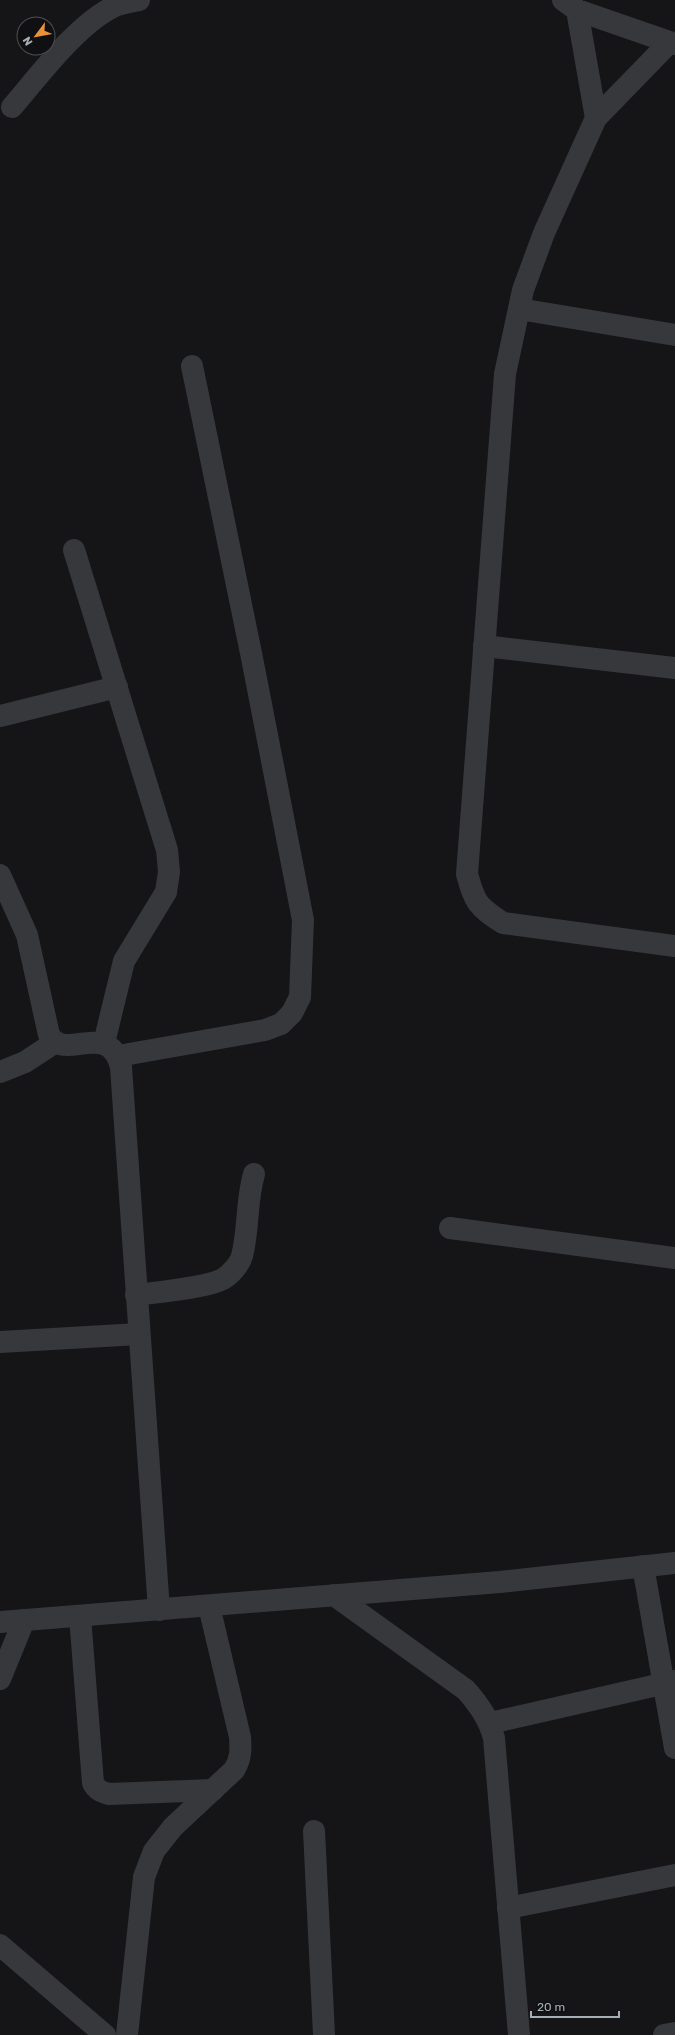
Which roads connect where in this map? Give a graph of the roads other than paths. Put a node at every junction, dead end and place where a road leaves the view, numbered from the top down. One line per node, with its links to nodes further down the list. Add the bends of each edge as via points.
1 (139, 0): 4 (street, via 115,6 87,25 62,49)
2 (570, 5): 3 (street); 5 (street)
3 (672, 43): 5 (street)
4 (12, 107)
5 (596, 118): 6 (street, via 544,232 523,290)
6 (519, 309): 7 (street); 10 (street, via 505,374)
7 (675, 335)
8 (192, 366): 17 (street, via 303,920 300,997 292,1013 281,1024 265,1030)
9 (74, 550): 12 (street)
10 (484, 646): 11 (street); 15 (street, via 467,874 473,898 485,912 503,923)
11 (675, 668)
12 (117, 687): 13 (street); 17 (street, via 167,850 169,872 166,892 124,961 119,977)
13 (0, 716)
14 (0, 875): 16 (street, via 28,936 49,1035)
15 (675, 946)
16 (54, 1043): 17 (street); 18 (street, via 25,1062)
17 (111, 1050): 22 (street, via 120,1067)
18 (0, 1072)
19 (254, 1174): 22 (street, via 249,1189 242,1257 224,1279 208,1284)
20 (450, 1228): 21 (street)
21 (675, 1258)
22 (136, 1295): 23 (street)
23 (139, 1334): 24 (street); 29 (street)
24 (0, 1342)
25 (675, 1563): 26 (street)
26 (643, 1566): 27 (street, via 500,1582); 34 (street)
27 (334, 1595): 28 (street); 35 (street, via 466,1690)
28 (209, 1606): 29 (street); 37 (street, via 240,1737 241,1752 234,1770)
29 (159, 1610): 30 (street)
30 (80, 1616): 31 (street); 37 (street, via 93,1783 101,1792 109,1794)
31 (24, 1620): 32 (street); 33 (street)
32 (0, 1622)
33 (0, 1679)
34 (669, 1682): 35 (street); 36 (street)
35 (490, 1723): 40 (street, via 494,1738)
36 (675, 1748)
37 (213, 1790): 44 (street, via 173,1827 154,1851 144,1877)
38 (314, 1831): 45 (street)
39 (675, 1875): 40 (street)
40 (508, 1908): 46 (street)
41 (0, 1945): 43 (street)
42 (675, 2033): 47 (street)
43 (105, 2035)
44 (127, 2035)
45 (324, 2035)
46 (519, 2035)
47 (664, 2035)

